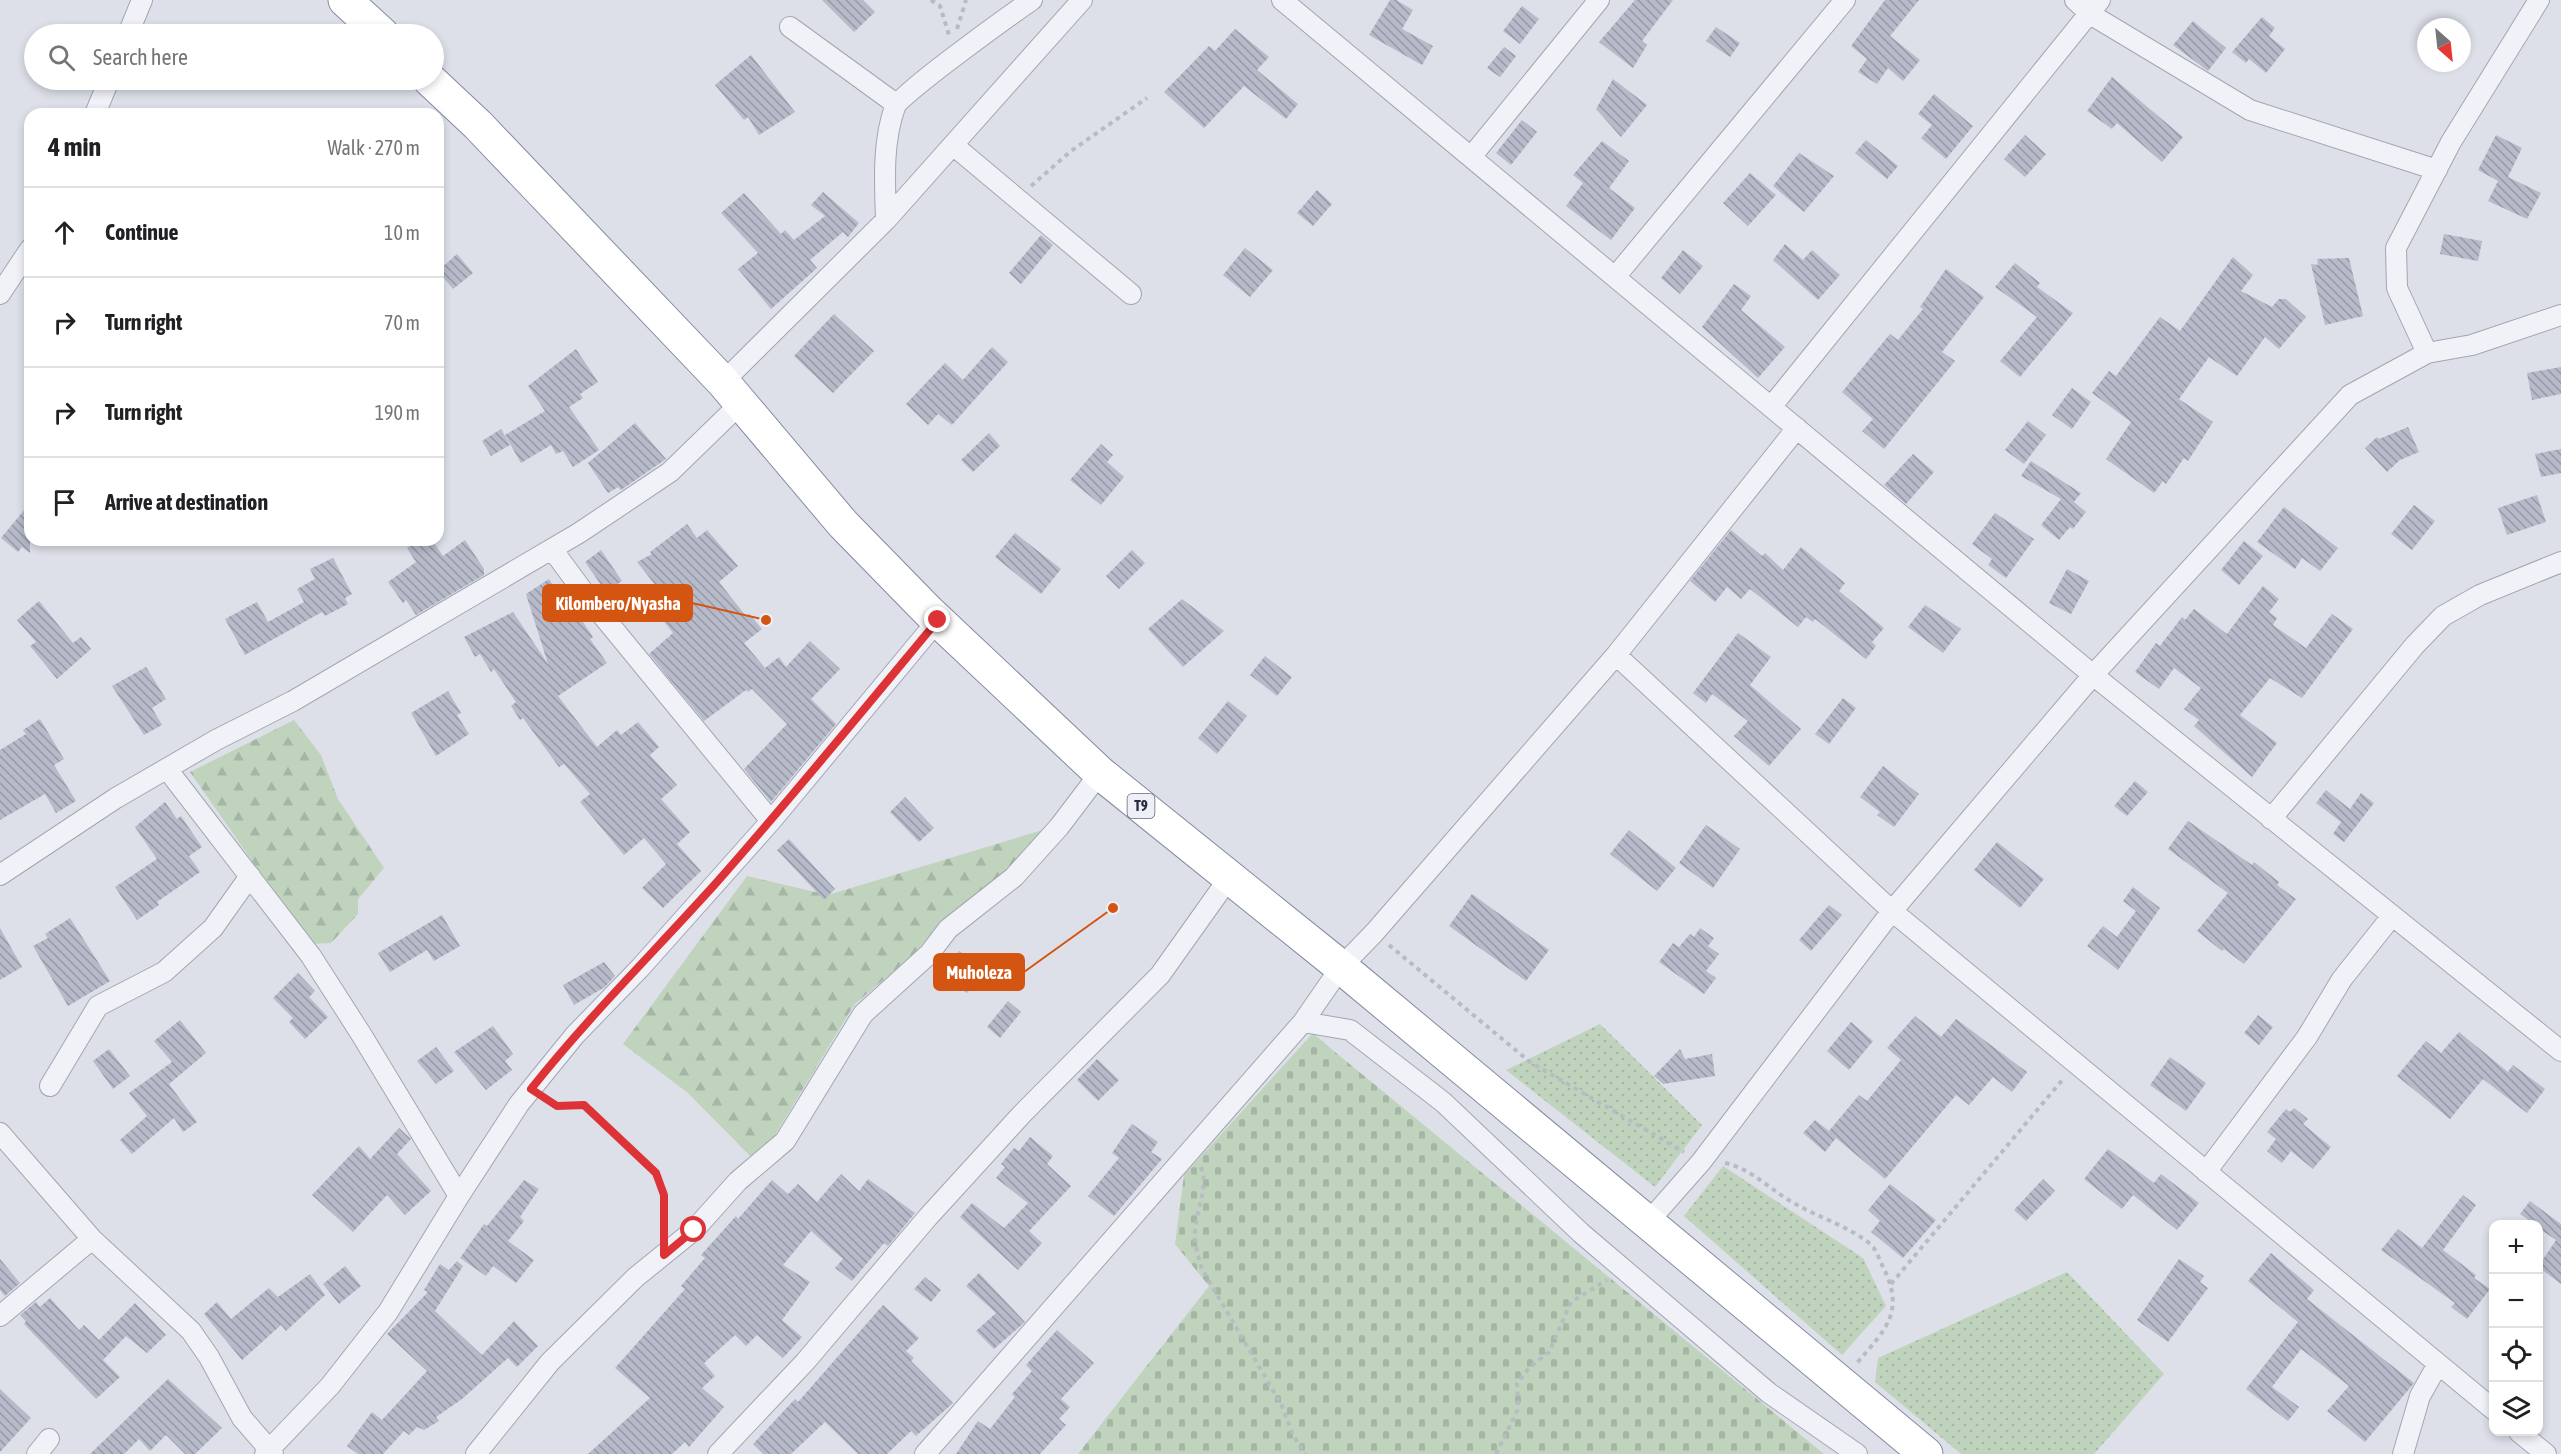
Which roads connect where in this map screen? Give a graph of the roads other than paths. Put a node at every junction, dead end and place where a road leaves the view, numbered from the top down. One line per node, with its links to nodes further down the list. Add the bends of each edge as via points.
1 (142, 0): 11 (street)
2 (345, 0): 12 (highway)
3 (1032, 0): 16 (street)
4 (1082, 0): 18 (street)
5 (1282, 0): 19 (street)
6 (1599, 0): 19 (street)
7 (1845, 0): 23 (street)
8 (2075, 0): 10 (street)
9 (2539, 0): 20 (street)
10 (2095, 7): 20 (street, via 2250,110); 29 (street)
11 (132, 24)
12 (371, 24)
13 (790, 27): 16 (street)
14 (105, 90): 17 (street)
15 (441, 90): 28 (highway, T9)
16 (896, 104): 21 (street, via 885,158)
17 (97, 108)
18 (953, 145): 21 (street); 25 (street)
19 (1471, 157): 23 (street)
20 (2437, 170): 27 (street, via 2396,248 2397,288)
21 (886, 220): 28 (street)
22 (24, 258): 24 (street)
23 (1615, 276): 29 (street)
24 (0, 294)
25 (1131, 294)
26 (2561, 315): 27 (street, via 2472,345)
27 (2427, 353): 35 (street, via 2350,395)
28 (732, 392): 31 (street, via 670,472); 33 (highway, T9, via 843,524)
29 (1771, 407): 30 (street)
30 (1797, 429): 34 (street); 35 (street)
31 (552, 549): 36 (street, via 293,701); 39 (street)
32 (2561, 562): 38 (street, via 2480,595 2443,616)
33 (938, 620): 37 (highway, T9); 39 (street)
34 (1616, 655): 43 (street); 45 (street)
35 (2093, 675): 38 (street); 43 (street)
36 (167, 769): 40 (street); 41 (street)
37 (1100, 773): 42 (highway, T9); 59 (street, via 1059,827 1014,876 948,929 929,954 863,1014 785,1141 738,1181 694,1230 636,1277 550,1362)
38 (2271, 819): 44 (street)
39 (771, 821): 51 (street, via 575,1035 531,1089)
40 (0, 875)
41 (250, 876): 48 (street, via 213,928 164,972 98,1006); 51 (street, via 311,956)
42 (1229, 878): 45 (highway, T9); 60 (street, via 1160,975 1014,1123 805,1362)
43 (1892, 911): 50 (street); 52 (street, via 1701,1162)
44 (2392, 916): 47 (street); 50 (street, via 2342,979 2307,1037)
45 (1341, 967): 46 (street); 52 (highway, T9)
46 (1303, 1022): 61 (street); 62 (street, via 1350,1030 1406,1073 1443,1102 1581,1233 1769,1393)
47 (2561, 1051)
48 (50, 1086)
49 (0, 1133): 53 (street)
50 (2206, 1172): 55 (street)
51 (459, 1196): 58 (street, via 388,1312 330,1386)
52 (1649, 1221): 63 (highway, T9)
53 (92, 1239): 54 (street); 58 (street, via 190,1331 242,1418)
54 (0, 1316)
55 (2438, 1364): 56 (street); 64 (street, via 2420,1396)
56 (2489, 1407)
57 (2525, 1436): 65 (street)
58 (269, 1452)
59 (476, 1454)
60 (718, 1454)
61 (925, 1454)
62 (1857, 1454)
63 (1926, 1454)
64 (2403, 1454)
65 (2546, 1454)

